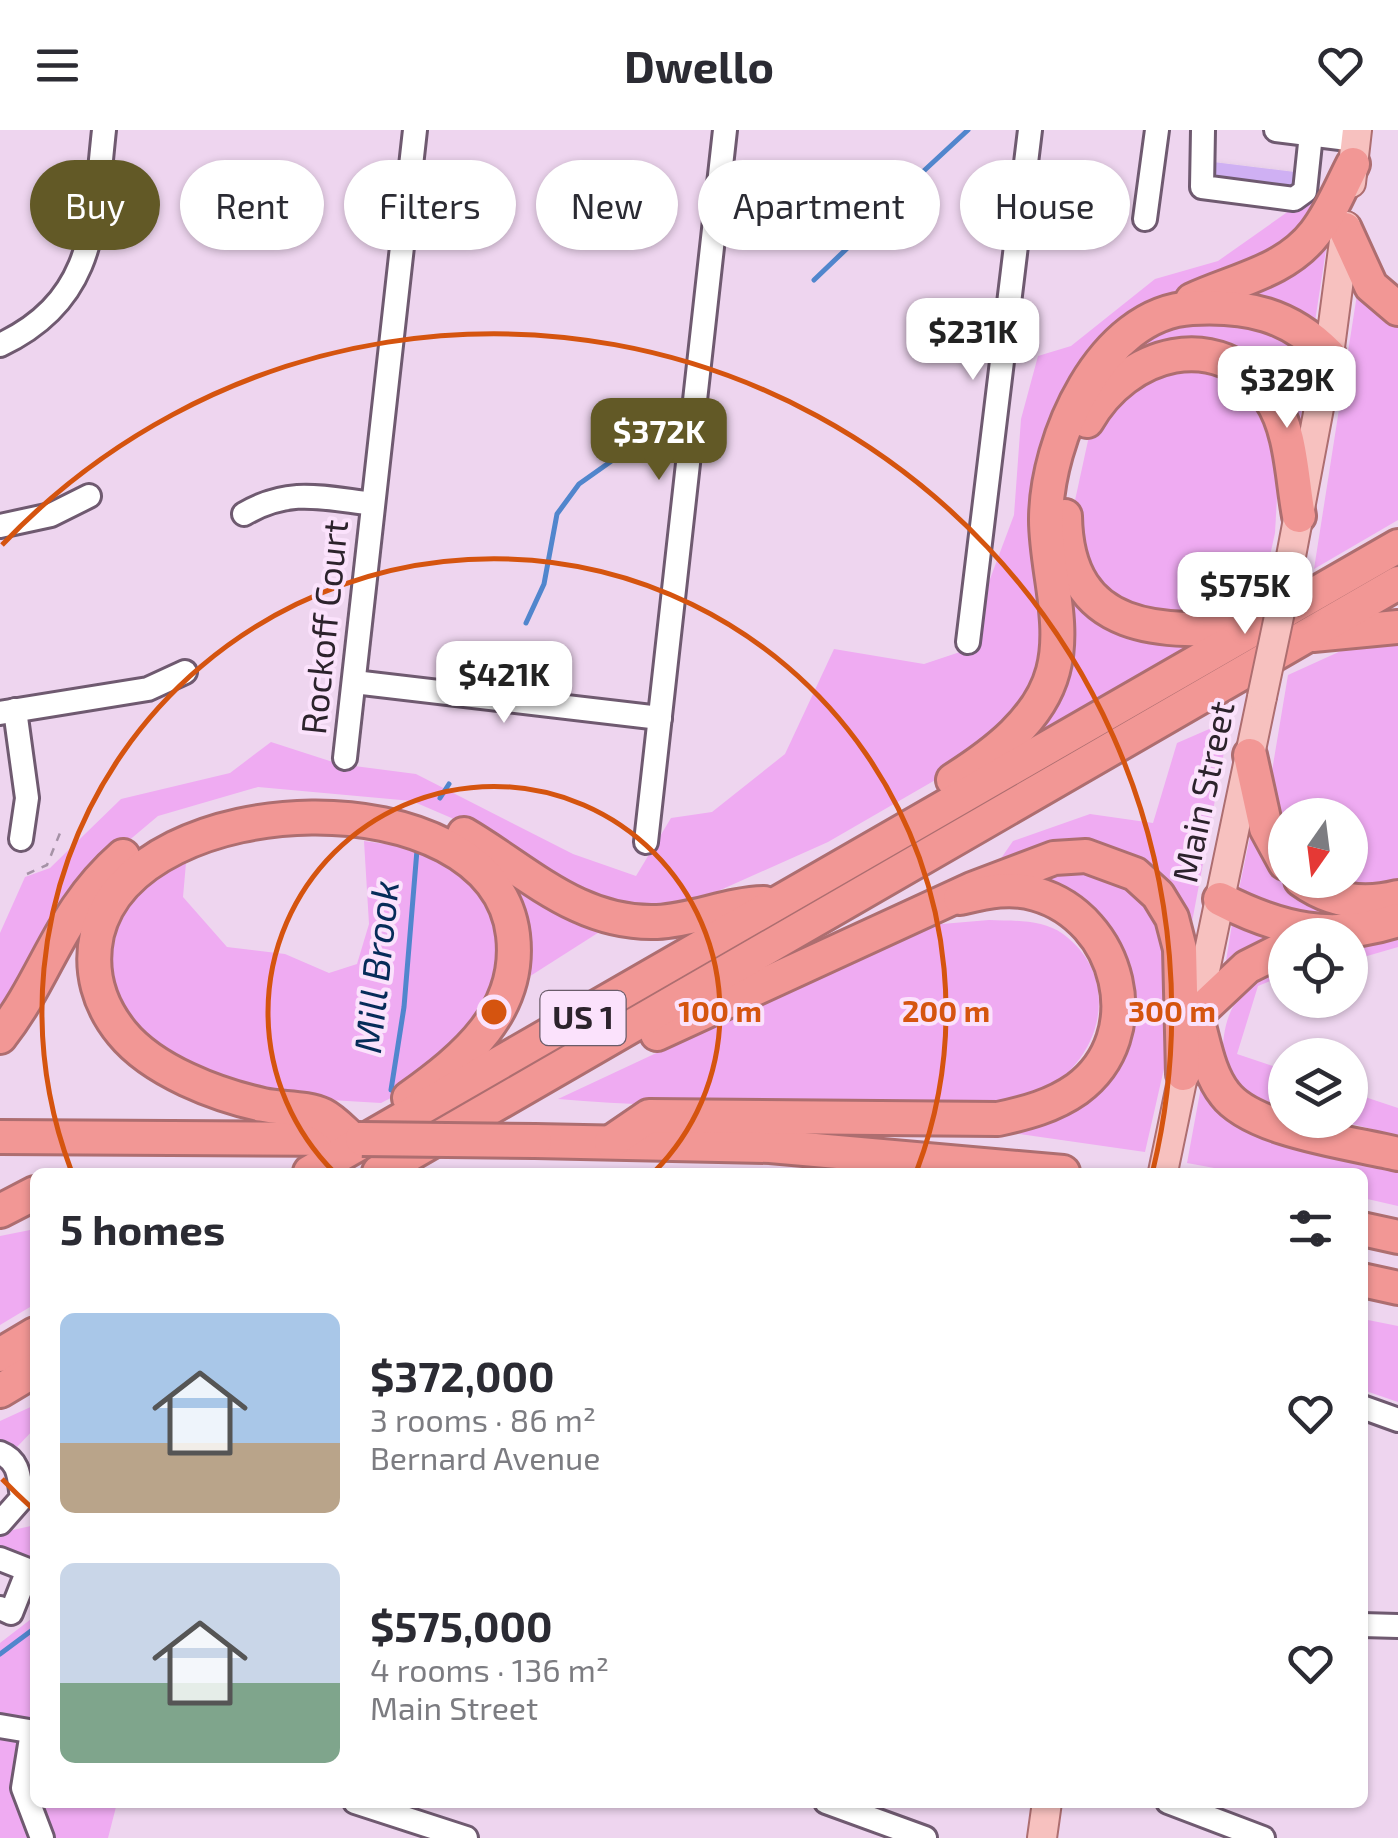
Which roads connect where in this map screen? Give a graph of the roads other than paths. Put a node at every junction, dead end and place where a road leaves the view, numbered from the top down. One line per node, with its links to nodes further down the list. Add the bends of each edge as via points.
1 (104, 130): 14 (street, via 82,268 49,313)
2 (415, 130): 17 (street, Rockoff Court)
3 (725, 130): 30 (street)
4 (1030, 130): 26 (street)
5 (1158, 130): 10 (street)
6 (1203, 130): 8 (street, via 1202,187 1294,199 1305,191)
7 (1276, 130): 8 (street)
8 (1312, 134): 9 (street)
9 (1356, 145): 11 (main road, Main Street); 12 (highway, via 1320,226 1288,259)
10 (1145, 219)
11 (1345, 229): 13 (highway, via 1371,286); 15 (main road, Main Street)
12 (1171, 309): 15 (highway, via 1255,310 1291,324); 36 (highway, via 1115,340 1054,455 1046,517 1055,659 1040,699 988,757 886,822)
13 (1398, 309)
14 (0, 345)
15 (1329, 355): 19 (main road, Main Street)
16 (89, 496): 20 (street, via 51,516)
17 (374, 504): 18 (street, Rockoff Court, via 289,495); 28 (street, Rockoff Court)
18 (244, 514)
19 (1299, 516): 23 (highway, via 1276,409 1244,372 1215,359 1176,354 1138,366 1098,402 1078,440 1065,525 1074,566 1092,593 1129,621 1163,630); 31 (main road, Main Street, bridge)
20 (0, 526)
21 (1398, 546): 23 (highway, US 1)
22 (1398, 583): 25 (highway, US 1)
23 (1262, 626): 36 (highway, US 1)
24 (1398, 627): 25 (highway)
25 (1309, 636): 48 (highway, US 1)
26 (968, 642)
27 (185, 672): 29 (street, via 148,689)
28 (354, 682): 30 (street); 32 (street, Rockoff Court)
29 (8, 712): 34 (street, via 27,798)
30 (660, 718): 35 (street)
31 (1250, 755): 33 (highway); 40 (main road, Main Street)
32 (346, 758)
33 (1268, 832)
34 (21, 839)
35 (646, 842)
36 (870, 851): 41 (highway, US 1)
37 (1398, 897): 39 (highway)
38 (960, 898): 48 (highway, via 662,1033); 49 (highway, via 1071,856 1102,859 1147,883 1166,907 1180,949); 52 (highway, via 1034,892 1072,910 1095,932 1111,961 1119,1010 1106,1057 1080,1087 1044,1107 998,1119 649,1116)
39 (1337, 898)
40 (1220, 899): 43 (highway); 46 (main road, Main Street)
41 (783, 902): 47 (highway, via 671,920 619,920 582,910 452,827 404,809 315,799 240,805 155,833 106,871 54,940); 50 (highway, US 1, via 451,1096)
42 (1398, 920): 44 (highway)
43 (1268, 923)
44 (1368, 927)
45 (1268, 956): 46 (highway, via 1247,966)
46 (1196, 1015): 49 (main road, Main Street); 53 (highway, via 1217,1082 1244,1112)
47 (0, 1037)
48 (608, 1043): 55 (highway, US 1)
49 (1184, 1074): 57 (main road, Main Street)
50 (365, 1136): 50 (highway, via 458,1063 504,1000 514,969 512,928 486,875 421,836 341,820 208,832 156,857 120,887 101,921 94,974 105,1009 126,1038 176,1072 240,1099 322,1114); 51 (highway); 52 (highway, bridge); 54 (highway, US 1)
51 (0, 1137)
52 (611, 1142): 56 (highway, via 858,1152)
53 (1398, 1154)
54 (316, 1168)
55 (386, 1168)
56 (1022, 1168)
57 (1164, 1168)
58 (0, 1187): 59 (highway)
59 (30, 1190)
60 (30, 1193): 61 (highway)
61 (0, 1211)
62 (1368, 1230): 63 (highway)
63 (1398, 1237)
64 (1368, 1281): 65 (highway)
65 (1398, 1288)
66 (30, 1337): 67 (highway)
67 (0, 1355)
68 (30, 1373): 69 (highway)
69 (0, 1391)
70 (30, 1395): 71 (highway)
71 (0, 1402)
72 (1368, 1408): 73 (street)
73 (1398, 1420)
74 (0, 1453): 75 (street, via 17,1468 22,1498)
75 (0, 1523)
76 (0, 1559): 77 (street, via 28,1570 12,1613)
77 (0, 1608)
78 (1368, 1624): 79 (street)
79 (1398, 1626)
80 (0, 1726): 81 (street)
81 (30, 1731)
82 (30, 1752): 83 (street, via 23,1788)
83 (30, 1806)
84 (31, 1808): 89 (street)
85 (374, 1808): 90 (street)
86 (842, 1808): 91 (street)
87 (1046, 1808): 92 (main road)
88 (1184, 1808): 93 (street)
89 (42, 1838)
90 (466, 1838)
91 (925, 1838)
92 (1042, 1838)
93 (1263, 1838)

